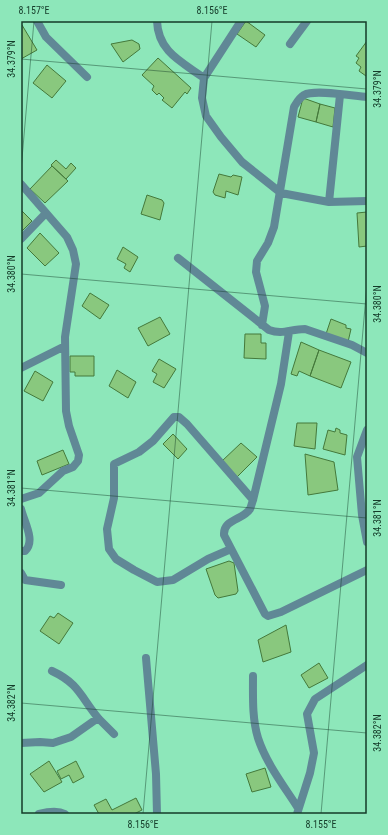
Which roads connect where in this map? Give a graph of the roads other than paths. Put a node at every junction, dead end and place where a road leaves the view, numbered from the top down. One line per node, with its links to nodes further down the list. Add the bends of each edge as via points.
1 (37, 21): 6 (street, via 46,37)
2 (157, 21): 7 (street, via 160,39 165,48)
3 (241, 21): 7 (street)
4 (307, 21): 5 (street)
5 (290, 44)
6 (87, 77)
7 (204, 78): 11 (street, via 202,98 206,116 242,162)
8 (340, 95): 9 (street); 11 (street, via 315,93 305,94 299,99 292,118); 13 (street)
9 (367, 98)
10 (21, 184): 14 (street)
11 (281, 193): 13 (street); 17 (street, via 274,227 257,261 256,272 265,306)
12 (367, 201): 13 (street)
13 (329, 202)
14 (46, 213): 15 (street); 19 (street, via 67,237 74,250 76,264 68,307)
15 (21, 239)
16 (178, 258): 17 (street)
17 (262, 325): 18 (street, via 278,333)
18 (289, 332): 20 (street, via 304,329 352,345); 24 (street, via 281,384)
19 (65, 346): 21 (street); 23 (street, via 66,411 79,455 78,461 73,467 62,471 39,493)
20 (367, 353)
21 (21, 368)
22 (367, 430): 26 (street, via 357,458)
23 (21, 499)
24 (253, 500): 27 (street, via 249,510 227,524 224,529); 27 (street, via 188,424 178,416 139,452 114,464 114,498 107,529 109,549 116,559 157,582 173,580 208,559)
25 (21, 510): 28 (street, via 30,541 28,548)
26 (367, 542)
27 (231, 549): 29 (street, via 268,616)
28 (21, 551)
29 (367, 570)
30 (21, 572): 31 (street, via 25,580)
31 (61, 585)
32 (146, 658): 42 (street)
33 (367, 665): 39 (street, via 315,699 307,714 314,752)
34 (52, 671): 36 (street, via 75,686)
35 (253, 676): 39 (street, via 253,702 258,738)
36 (98, 718): 37 (street); 38 (street, via 71,737 54,743)
37 (114, 734)
38 (21, 743)
39 (297, 811)
40 (39, 814): 41 (street)
41 (65, 814)
42 (157, 814)

